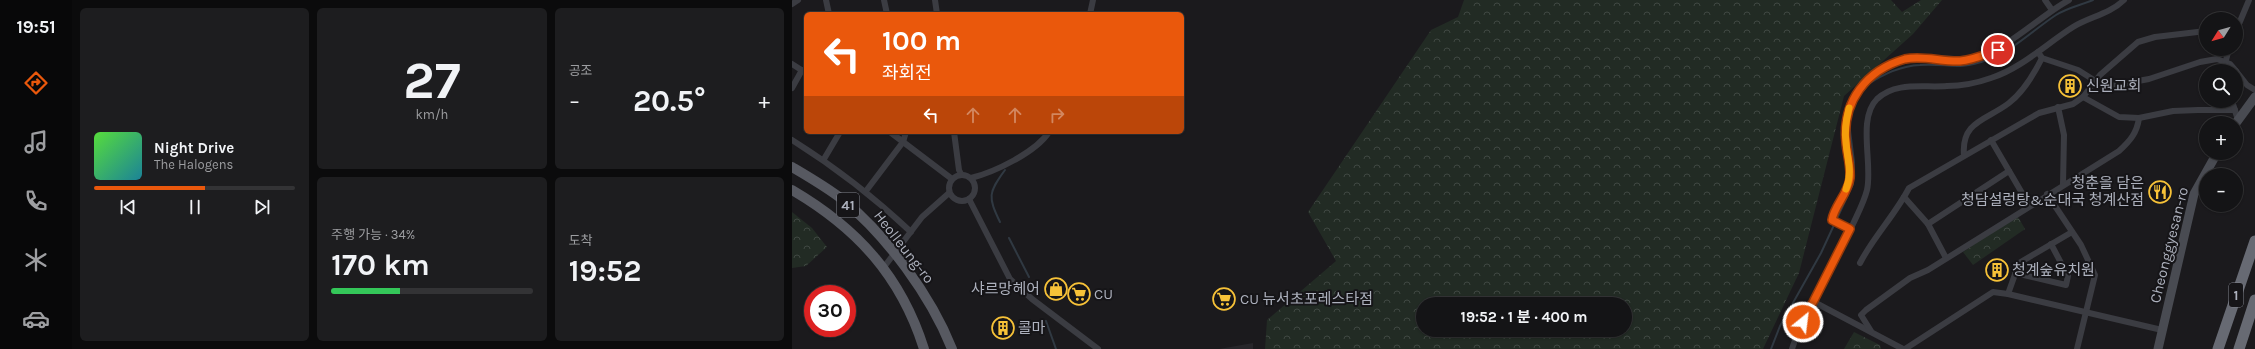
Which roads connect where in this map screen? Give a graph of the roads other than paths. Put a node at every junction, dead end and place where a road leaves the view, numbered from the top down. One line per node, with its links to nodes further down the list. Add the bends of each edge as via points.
1 (798, 0): 10 (street)
2 (826, 0): 12 (street)
3 (884, 0): 13 (street)
4 (935, 0): 14 (street)
5 (1093, 0): 15 (street)
6 (2045, 0): 11 (street)
7 (2069, 0): 11 (street)
8 (2124, 0): 18 (street, via 2104,13 2075,26)
9 (2248, 0): 16 (street)
10 (792, 4)
11 (2052, 10): 61 (street, via 1998,50 1960,61 1906,59 1885,68 1863,84 1856,92 1847,117 1846,144 1850,180 1832,220)
12 (829, 12)
13 (887, 12)
14 (937, 12)
15 (1090, 12)
16 (2242, 12)
17 (2199, 32): 26 (street, via 2155,37 2138,42)
18 (2038, 52): 20 (street); 61 (street, via 1992,78 1970,84 1897,88 1878,98 1871,107 1868,122 1869,172 1866,191)
19 (2227, 56): 21 (street)
20 (2042, 58): 26 (street, via 2078,70); 44 (street, via 2035,72 2009,103 1972,125 1963,142)
21 (2225, 62): 23 (street); 26 (street, via 2218,59 2200,62 2148,79 2105,87)
22 (792, 64): 24 (street)
23 (2227, 64)
24 (804, 71): 27 (street)
25 (2243, 80): 28 (street)
26 (2095, 82): 29 (street)
27 (792, 88)
28 (2255, 90)
29 (2083, 98): 31 (street, via 2073,104); 35 (street, via 2119,117)
30 (2255, 98): 34 (street)
31 (2058, 107): 42 (street, via 2039,113); 52 (street, via 2064,135)
32 (2234, 110): 33 (street); 35 (street, via 2173,111)
33 (2236, 116)
34 (2241, 116)
35 (2139, 118): 52 (street, via 2136,132 2119,151)
36 (839, 134): 45 (street)
37 (893, 134): 43 (street)
38 (905, 134): 43 (street)
39 (954, 134): 49 (street, via 958,170)
40 (1048, 134): 50 (street, via 1043,142 1031,151)
41 (792, 140): 45 (street)
42 (1991, 140): 44 (street); 48 (street)
43 (903, 142): 51 (street); 54 (street)
44 (1964, 155): 57 (street, via 1909,188)
45 (824, 160): 54 (street)
46 (2213, 160): 75 (street, Cheonggyesan-ro, via 2194,194)
47 (792, 167): 66 (main road, Heolleung-ro / 41, via 842,199 871,226)
48 (2009, 171): 59 (street); 60 (street)
49 (961, 174): 50 (street); 51 (street)
50 (971, 178): 58 (street, via 975,189)
51 (952, 179): 55 (street, via 949,184)
52 (2063, 184): 56 (street)
53 (792, 190): 69 (main road, Heolleung-ro / 41, via 820,207 864,244)
54 (866, 191): 62 (street)
55 (950, 193): 58 (street, via 958,201); 62 (street, via 922,216)
56 (2047, 194): 59 (street); 63 (street)
57 (1904, 197): 60 (street); 68 (street)
58 (969, 199): 79 (street, via 1010,279)
59 (2029, 205): 67 (street)
60 (1928, 224): 67 (street)
61 (1850, 229): 73 (street)
62 (911, 232): 66 (street)
63 (2072, 232): 65 (street); 74 (street, via 2095,275)
64 (2255, 241): 84 (highway, 1)
65 (2051, 244): 70 (street, via 2019,263); 70 (street, via 2068,276 2066,285)
66 (894, 254): 69 (street); 78 (main road, Heolleung-ro / 41, via 922,293)
67 (1946, 258): 76 (street, via 1910,278 1866,310 1861,315)
68 (1860, 262)
69 (884, 267): 77 (main road, Heolleung-ro / 41, via 912,318)
70 (2015, 273): 71 (street)
71 (2008, 294): 74 (street); 81 (street, via 1993,292)
72 (2255, 300): 85 (highway, 1)
73 (1814, 302): 76 (street); 80 (street, via 1797,332)
74 (2087, 312): 75 (street); 82 (street)
75 (2162, 330): 83 (street, Cheonggyesan-ro)
76 (1871, 331): 81 (street)
77 (924, 349)
78 (952, 349)
79 (1098, 349)
80 (1792, 349)
81 (1904, 349)
82 (2077, 349)
83 (2158, 349)
84 (2218, 349)
85 (2239, 349)

